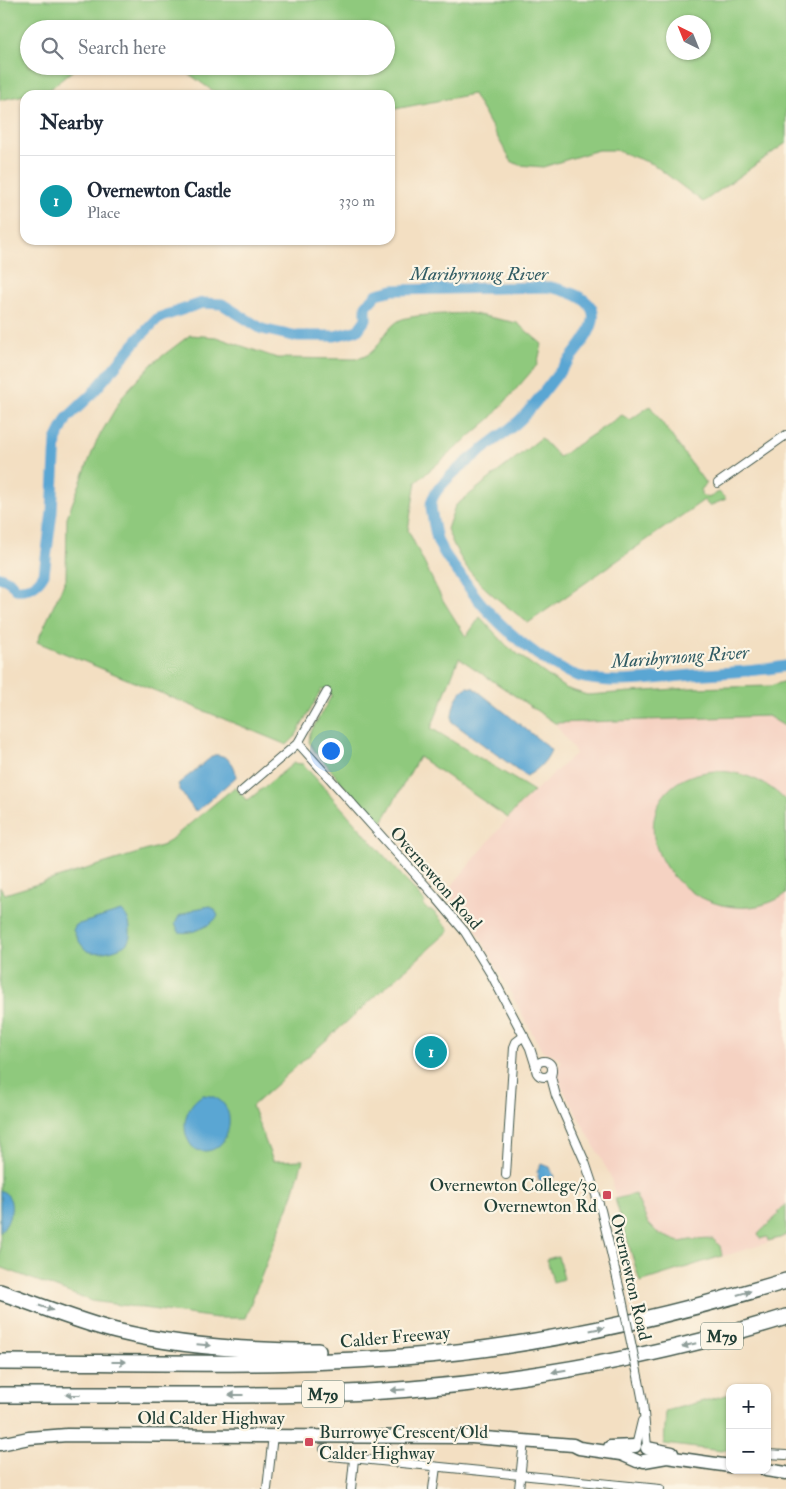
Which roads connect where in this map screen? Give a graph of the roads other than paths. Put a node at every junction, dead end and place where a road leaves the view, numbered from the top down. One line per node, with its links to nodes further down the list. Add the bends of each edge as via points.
1 (786, 435): 2 (street)
2 (718, 483)
3 (327, 692): 4 (street)
4 (298, 743): 5 (street); 6 (street, Overnewton Road, via 460,926 492,976)
5 (242, 792)
6 (527, 1042): 7 (street, Overnewton Road); 8 (street, Overnewton Road); 12 (street, via 514,1044)
7 (544, 1061): 8 (street); 9 (street, via 550,1064)
8 (536, 1067): 10 (street, via 536,1072)
9 (552, 1071): 10 (street); 11 (street, Overnewton Road)
10 (542, 1077): 11 (street, Overnewton Road)
11 (556, 1096): 23 (street, Overnewton Road, bridge, via 575,1136 609,1240 639,1381 643,1412)
12 (506, 1175)
13 (786, 1281): 16 (highway, Calder Freeway / M79, one-way to 13, via 645,1319)
14 (0, 1292): 16 (highway, one-way to 16, via 114,1330 194,1344 298,1351 362,1351)
15 (786, 1317): 18 (highway, M79, one-way to 18, via 643,1355 553,1372 409,1390 326,1394)
16 (549, 1338): 17 (highway, Calder Freeway / M79, one-way to 16, via 363,1360)
17 (0, 1362)
18 (0, 1395)
19 (273, 1435): 20 (main road, Old Calder Highway, via 472,1437); 21 (main road, Old Calder Highway, via 66,1435); 37 (street)
20 (524, 1441): 22 (main road, Old Calder Highway); 36 (street)
21 (0, 1444)
22 (573, 1446): 23 (main road, Old Calder Highway, via 579,1443 617,1448); 29 (main road, Old Calder Highway, via 621,1454)
23 (641, 1447): 28 (main road, Old Calder Highway); 29 (main road, via 649,1455)
24 (324, 1449): 27 (street, via 330,1456)
25 (771, 1454): 26 (street)
26 (786, 1456)
27 (354, 1458): 33 (street); 38 (street)
28 (726, 1459)
29 (641, 1461): 31 (main road, Old Calder Highway, via 667,1457)
30 (771, 1464): 32 (main road)
31 (726, 1465)
32 (786, 1466)
33 (436, 1467): 36 (street); 39 (street)
34 (771, 1471): 35 (main road)
35 (786, 1473)
36 (520, 1476): 40 (street); 41 (street)
37 (267, 1489)
38 (351, 1489)
39 (434, 1489)
40 (519, 1489)
41 (660, 1489)

